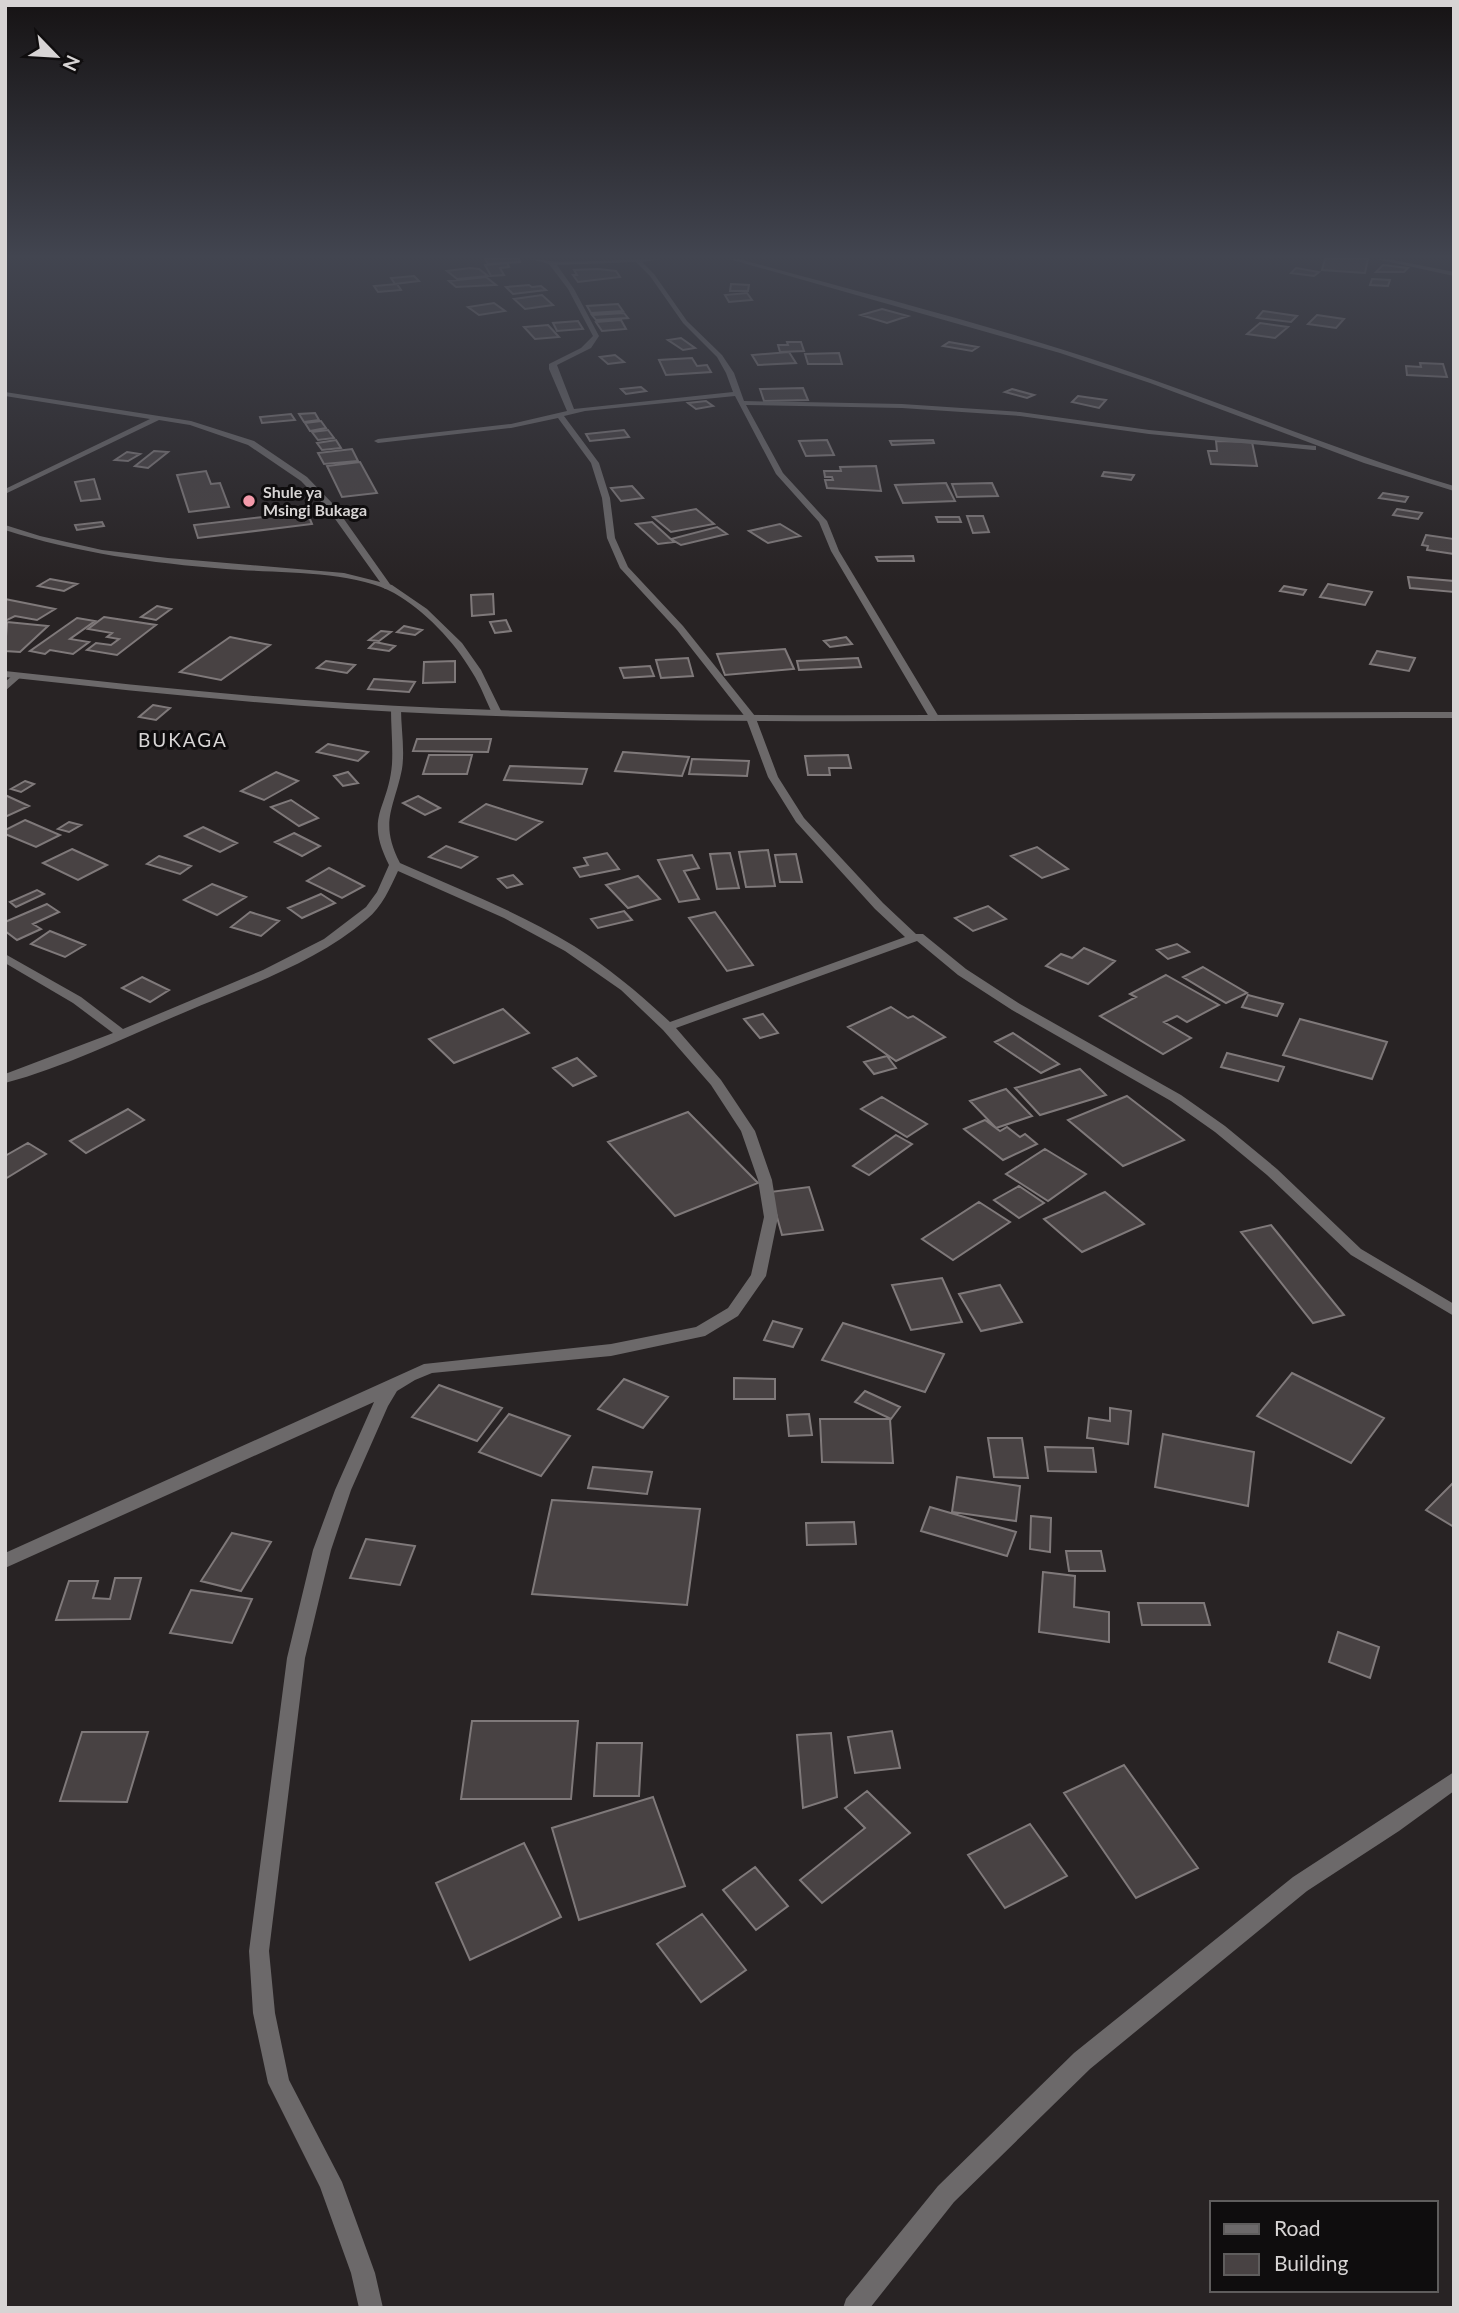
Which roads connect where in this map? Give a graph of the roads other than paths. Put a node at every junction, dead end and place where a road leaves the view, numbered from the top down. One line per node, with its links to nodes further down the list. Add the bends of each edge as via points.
1 (553, 367): 6 (street)
2 (726, 367): 5 (street)
3 (1110, 367): 10 (street)
4 (5, 394): 8 (street)
5 (739, 398): 6 (street); 10 (street, via 1030,415); 21 (street, via 780,474 822,521 835,551)
6 (571, 411): 7 (street)
7 (559, 414): 9 (street, via 488,429); 22 (street, via 595,463 611,538 624,568 680,628)
8 (160, 418): 12 (street); 14 (street, via 251,443 304,479 331,507)
9 (377, 441)
10 (1339, 451): 11 (street)
11 (1454, 489)
12 (5, 492)
13 (5, 527): 14 (street, via 59,544 125,556 326,575)
14 (388, 587): 19 (street, via 447,630 485,681)
15 (5, 674): 16 (street)
16 (17, 676): 17 (street); 18 (street)
17 (5, 688)
18 (396, 709): 19 (street); 23 (street, via 397,766 382,823 385,845)
19 (497, 713): 22 (street)
20 (1454, 715): 21 (street)
21 (934, 717): 22 (street)
22 (751, 718): 24 (street, via 772,777 800,820)
23 (395, 865): 26 (street, via 508,915 569,948 625,987); 27 (street, via 384,891 367,913 334,940)
24 (913, 938): 26 (street); 29 (street, via 919,937 1016,1007 1177,1098 1272,1172 1356,1252)
25 (5, 958): 27 (street, via 78,1000)
26 (668, 1027): 30 (street, via 716,1083 748,1131 765,1180 771,1217 758,1276 733,1312 700,1332 611,1350 430,1368)
27 (122, 1034): 28 (street)
28 (5, 1079)
29 (1454, 1311)
30 (391, 1387): 31 (street); 33 (street, via 343,1490 302,1631 259,1951 264,2012 279,2083 330,2182)
31 (5, 1561)
32 (1454, 1780): 34 (street, via 1300,1884 1082,2061 946,2194)
33 (372, 2308)
34 (855, 2308)

